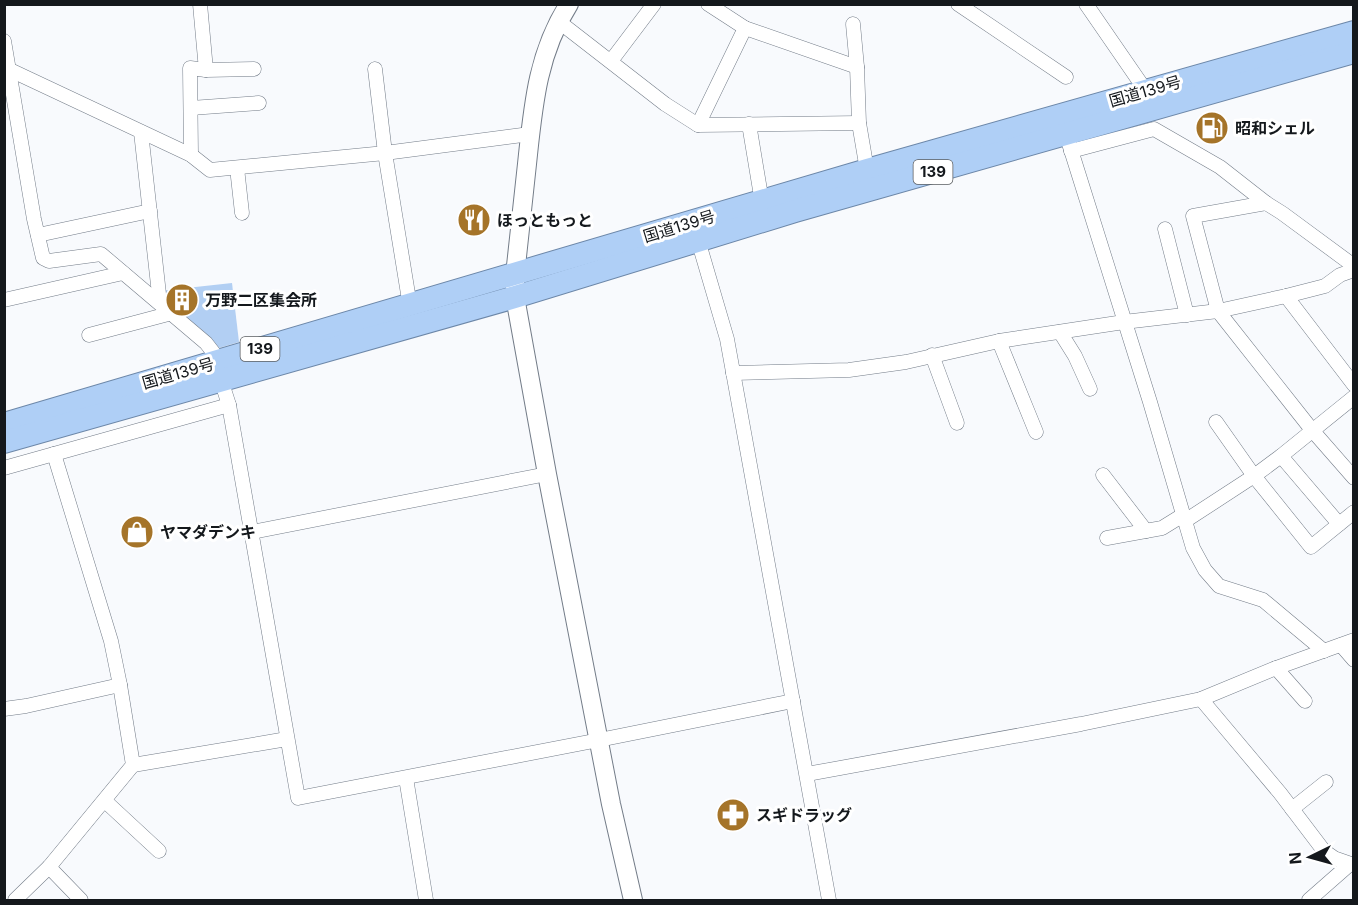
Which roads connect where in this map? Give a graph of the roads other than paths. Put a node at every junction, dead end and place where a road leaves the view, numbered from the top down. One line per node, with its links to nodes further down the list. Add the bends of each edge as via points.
1 (200, 4): 18 (street)
2 (569, 4): 7 (street)
3 (654, 4): 13 (street)
4 (708, 4): 9 (street)
5 (958, 4): 19 (street)
6 (1086, 4): 20 (street)
7 (558, 21): 13 (street); 27 (street, via 537,80)
8 (853, 24): 14 (street)
9 (746, 28): 14 (street); 25 (street)
10 (1353, 32): 20 (highway, 国道139号 / 139)
11 (4, 41): 15 (street)
12 (1353, 52): 28 (highway, 国道139号 / 139)
13 (611, 61): 25 (street)
14 (857, 67): 23 (street)
15 (8, 69): 26 (street); 38 (street)
16 (254, 69): 18 (street)
17 (375, 69): 29 (street)
18 (206, 70): 22 (street, via 190,68)
19 (1066, 77)
20 (1146, 91): 32 (highway, 国道139号 / 139)
21 (259, 103): 22 (street)
22 (191, 108): 30 (street)
23 (859, 123): 24 (street); 32 (street)
24 (749, 124): 25 (street); 33 (street)
25 (698, 125)
26 (141, 132): 30 (street); 35 (street)
27 (530, 134): 29 (street); 42 (street)
28 (1069, 143): 34 (street, via 1154,129 1220,167); 39 (highway, 国道139号 / 139); 50 (street)
29 (385, 153): 31 (street); 46 (street)
30 (190, 155): 31 (street, via 210,170)
31 (237, 168): 36 (street)
32 (867, 170): 33 (highway, 国道139号 / 139)
33 (762, 202): 42 (highway, 国道139号 / 139)
34 (1266, 203): 40 (street); 47 (street, via 1193,216)
35 (150, 211): 38 (street); 45 (street)
36 (242, 213)
37 (1165, 229): 49 (street)
38 (38, 235): 41 (street, via 43,258 49,261 101,254)
39 (698, 240): 42 (highway, 国道139号 / 139); 56 (street)
40 (1353, 268): 43 (street, via 1324,286)
41 (123, 273): 44 (street); 45 (street)
42 (515, 286): 46 (highway, 国道139号 / 139); 55 (highway, 国道139号 / 139); 72 (street)
43 (1286, 296): 47 (street); 57 (street)
44 (4, 300)
45 (160, 303): 48 (street)
46 (410, 306): 55 (highway, 国道139号 / 139)
47 (1218, 311): 49 (street); 65 (street)
48 (172, 313): 52 (street); 55 (street, via 206,343)
49 (1187, 315): 50 (street)
50 (1124, 322): 51 (street); 77 (street)
51 (1060, 332): 53 (street); 58 (street)
52 (89, 335)
53 (999, 341): 54 (street); 66 (street)
54 (932, 355): 56 (street, via 849,370); 63 (street)
55 (221, 370): 60 (street); 61 (highway, 国道139号 / 139); 64 (highway, 国道139号 / 139)
56 (733, 373): 88 (street)
57 (1353, 385)
58 (1090, 389)
59 (1353, 397): 65 (street)
60 (229, 405): 67 (street); 80 (street)
61 (98, 416): 67 (street); 68 (highway, 国道139号 / 139)
62 (1216, 422): 74 (street)
63 (957, 423)
64 (4, 424)
65 (1312, 430): 70 (street); 75 (street)
66 (1036, 432)
67 (106, 439): 69 (street)
68 (4, 442)
69 (54, 454): 71 (street); 86 (street, via 111,641)
70 (1281, 456): 74 (street); 78 (street)
71 (4, 468)
72 (547, 474): 80 (street); 92 (street)
73 (1103, 475): 79 (street)
74 (1254, 476): 77 (street); 78 (street, via 1311,547)
75 (1353, 478)
76 (1353, 512): 78 (street)
77 (1184, 518): 79 (street); 83 (street, via 1193,548 1219,586 1263,600)
78 (1339, 524)
79 (1146, 531): 81 (street)
80 (252, 532): 91 (street)
81 (1107, 538)
82 (1347, 642): 83 (street); 84 (street)
83 (1324, 651): 85 (street)
84 (1353, 660)
85 (1276, 668): 87 (street); 89 (street)
86 (120, 685): 90 (street); 93 (street)
87 (1201, 699): 94 (street); 98 (street)
88 (793, 701): 92 (street); 94 (street)
89 (1305, 701)
90 (4, 709)
91 (287, 739): 93 (street); 95 (street, via 298,798)
92 (599, 740): 95 (street); 105 (street)
93 (133, 765): 97 (street)
94 (807, 774): 106 (street)
95 (406, 777): 104 (street)
96 (1326, 782): 98 (street)
97 (105, 801): 99 (street); 101 (street)
98 (1292, 808): 100 (street, via 1324,851)
99 (159, 851)
100 (1352, 864): 107 (street)
101 (49, 867): 102 (street); 103 (street)
102 (15, 900)
103 (81, 900)
104 (426, 900)
105 (633, 900)
106 (829, 900)
107 (1310, 900)

